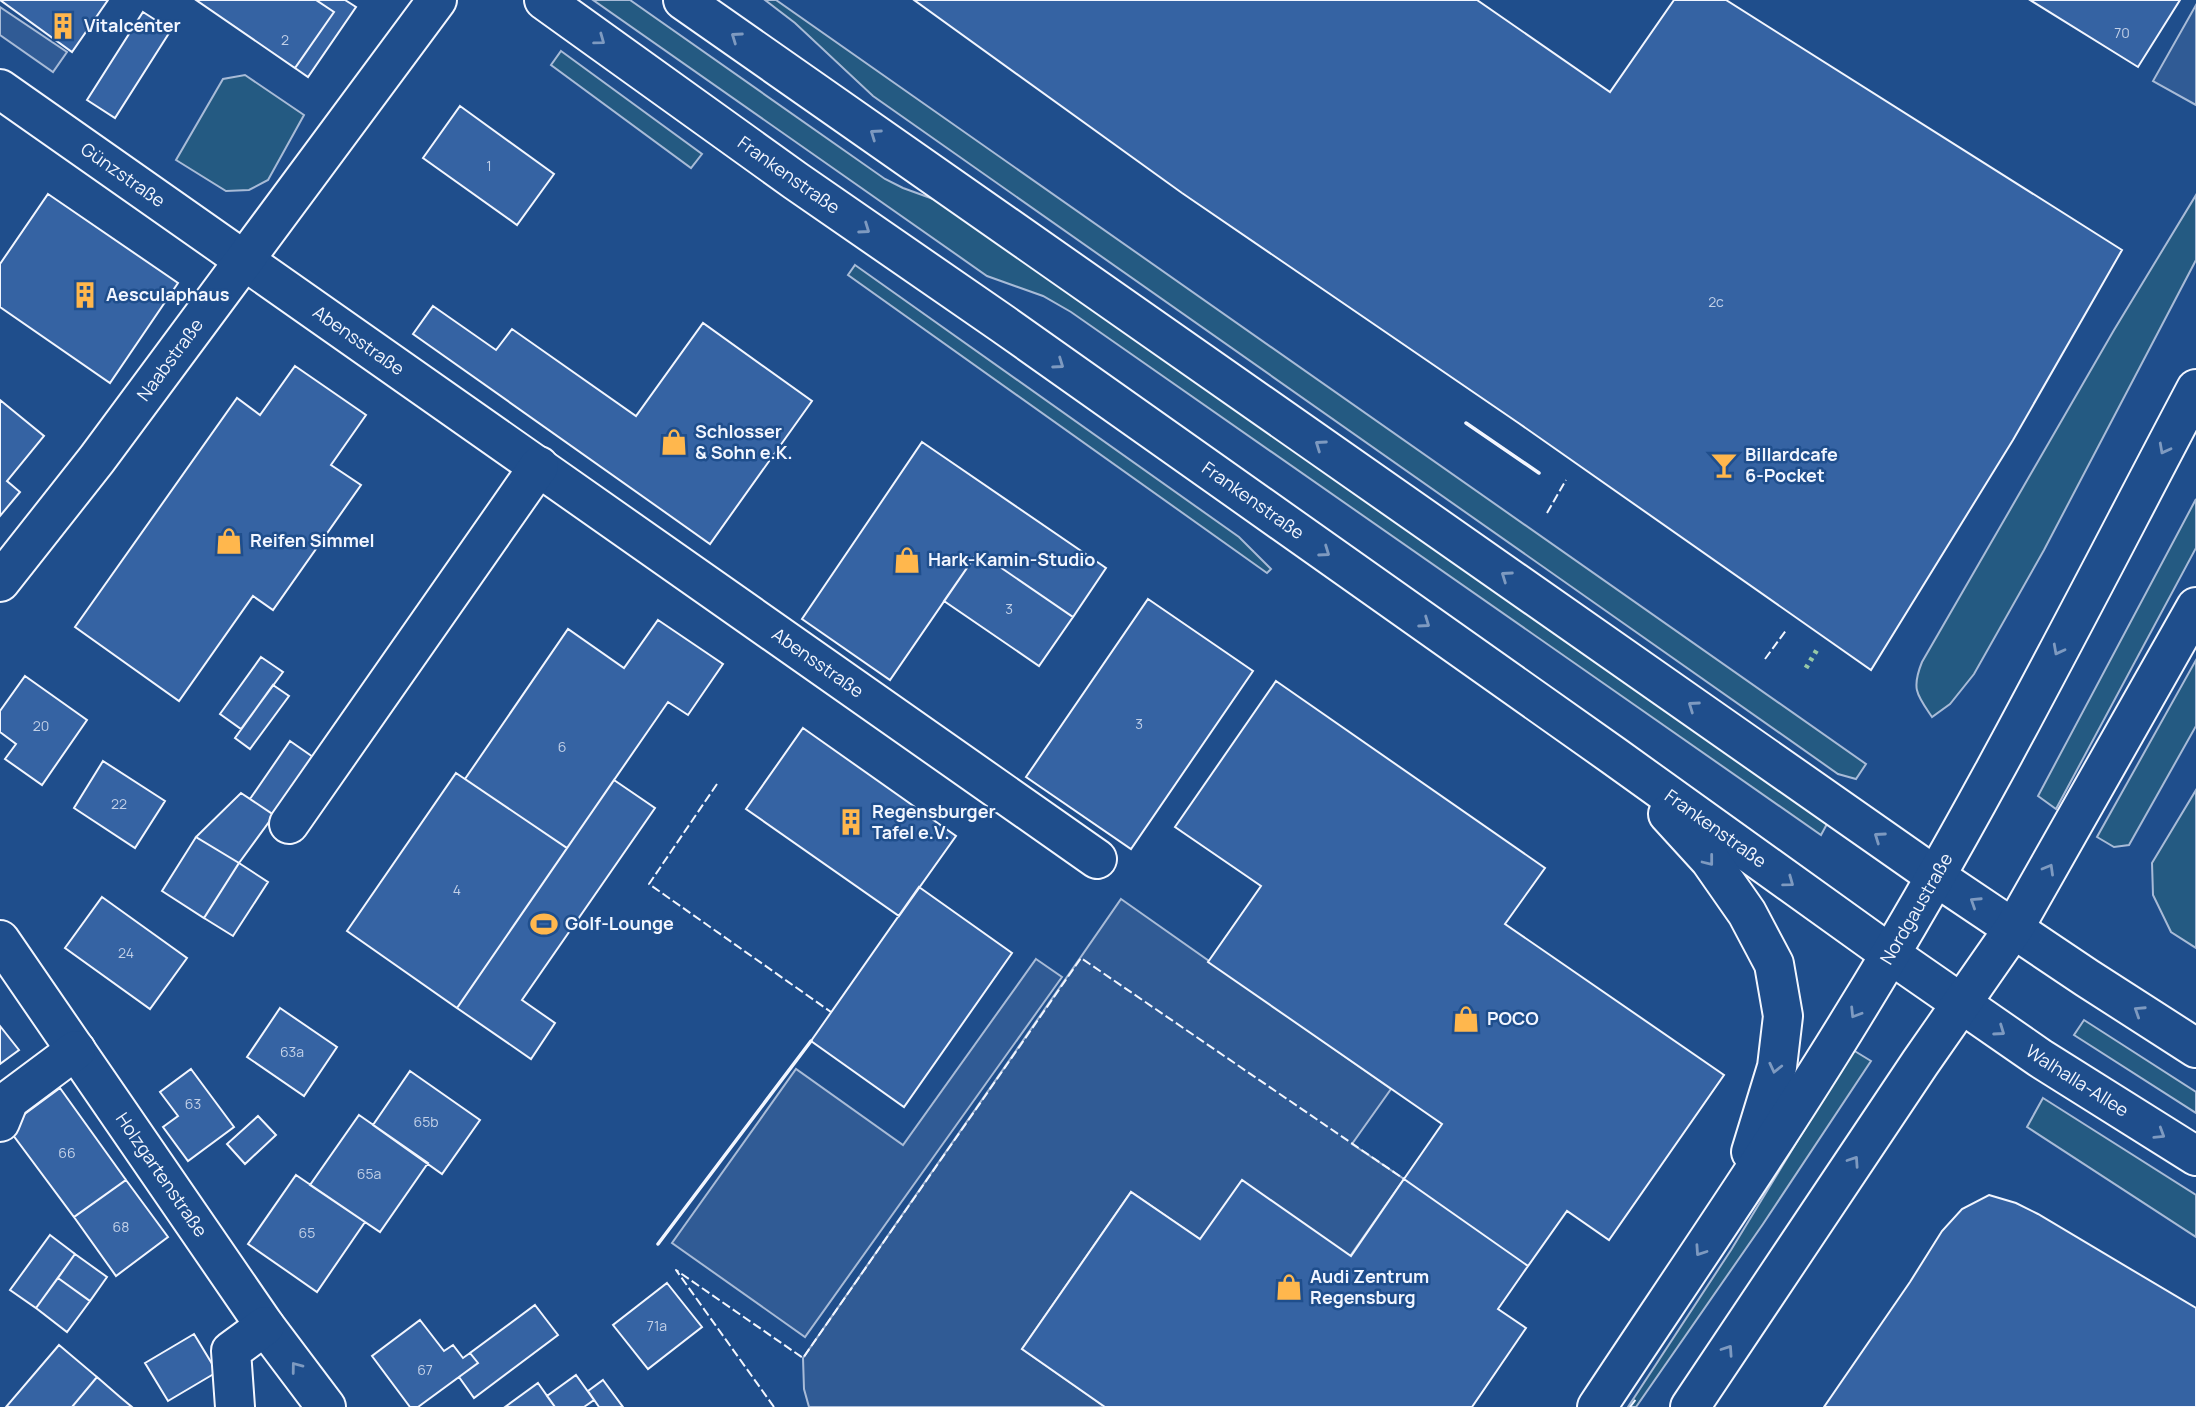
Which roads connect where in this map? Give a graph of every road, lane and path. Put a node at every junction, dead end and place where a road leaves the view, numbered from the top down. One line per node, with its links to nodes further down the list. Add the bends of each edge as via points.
1 (437, 0): 5 (main road, Naabstraße)
2 (544, 0): 10 (main road, Frankenstraße, one-way to 10)
3 (683, 0): 13 (main road, one-way to 3)
4 (0, 89): 5 (main road, Günzstraße)
5 (245, 261): 7 (main road, Abensstraße); 8 (main road, Naabstraße)
6 (2196, 388): 13 (main road, Nordgaustraße, one-way to 13)
7 (539, 467): 11 (main road); 12 (main road, Abensstraße)
8 (0, 582)
9 (2196, 607): 14 (main road, one-way to 9)
10 (1614, 756): 16 (main road, Frankenstraße, one-way to 16); 22 (main road, one-way to 22, via 1710,860 1747,913 1774,964 1783,1016 1777,1067)
11 (289, 824)
12 (1097, 859)
13 (1935, 876): 14 (main road, one-way to 13); 16 (main road, Nordgaustraße)
14 (2014, 929): 17 (main road); 18 (main road, one-way to 14)
15 (0, 940): 19 (main road, Holzgartenstraße)
16 (1890, 954): 17 (main road, Frankenstraße); 22 (main road, Nordgaustraße, one-way to 22)
17 (1961, 1004): 21 (main road, Walhalla-Allee, one-way to 21); 27 (main road, one-way to 17)
18 (2196, 1048)
19 (76, 1050): 20 (main road, via 9,1100); 23 (main road, Holzgartenstraße)
20 (0, 1122)
21 (2196, 1156)
22 (1738, 1194): 26 (main road, Nordgaustraße, one-way to 26)
23 (265, 1326): 24 (main road, via 231,1351); 25 (main road, Holzgartenstraße, one-way to 23)
24 (235, 1407)
25 (326, 1407)
26 (1597, 1407)
27 (1690, 1407)

